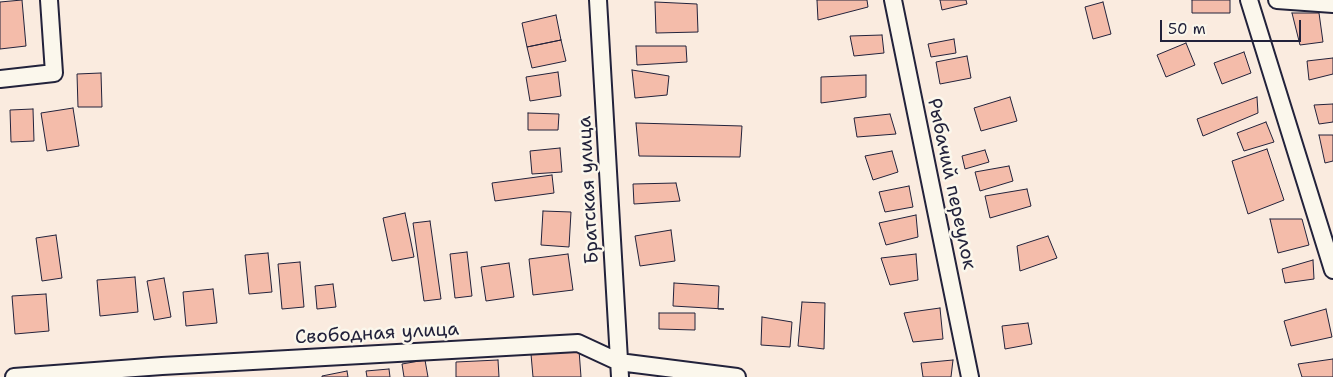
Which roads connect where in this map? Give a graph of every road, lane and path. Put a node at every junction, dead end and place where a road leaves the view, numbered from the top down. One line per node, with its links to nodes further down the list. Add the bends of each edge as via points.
1 (49, 0): 7 (street, via 54,73)
2 (598, 0): 9 (street, Братская улица)
3 (893, 0): 12 (street, Рыбачий переулок)
4 (1249, 0): 8 (street)
5 (1277, 0): 6 (street)
6 (1333, 4)
7 (0, 79)
8 (1333, 270)
9 (620, 369): 10 (street, Свободная улица, via 578,343); 11 (street, Свободная улица)
10 (14, 377)
11 (737, 377)
12 (970, 377)

